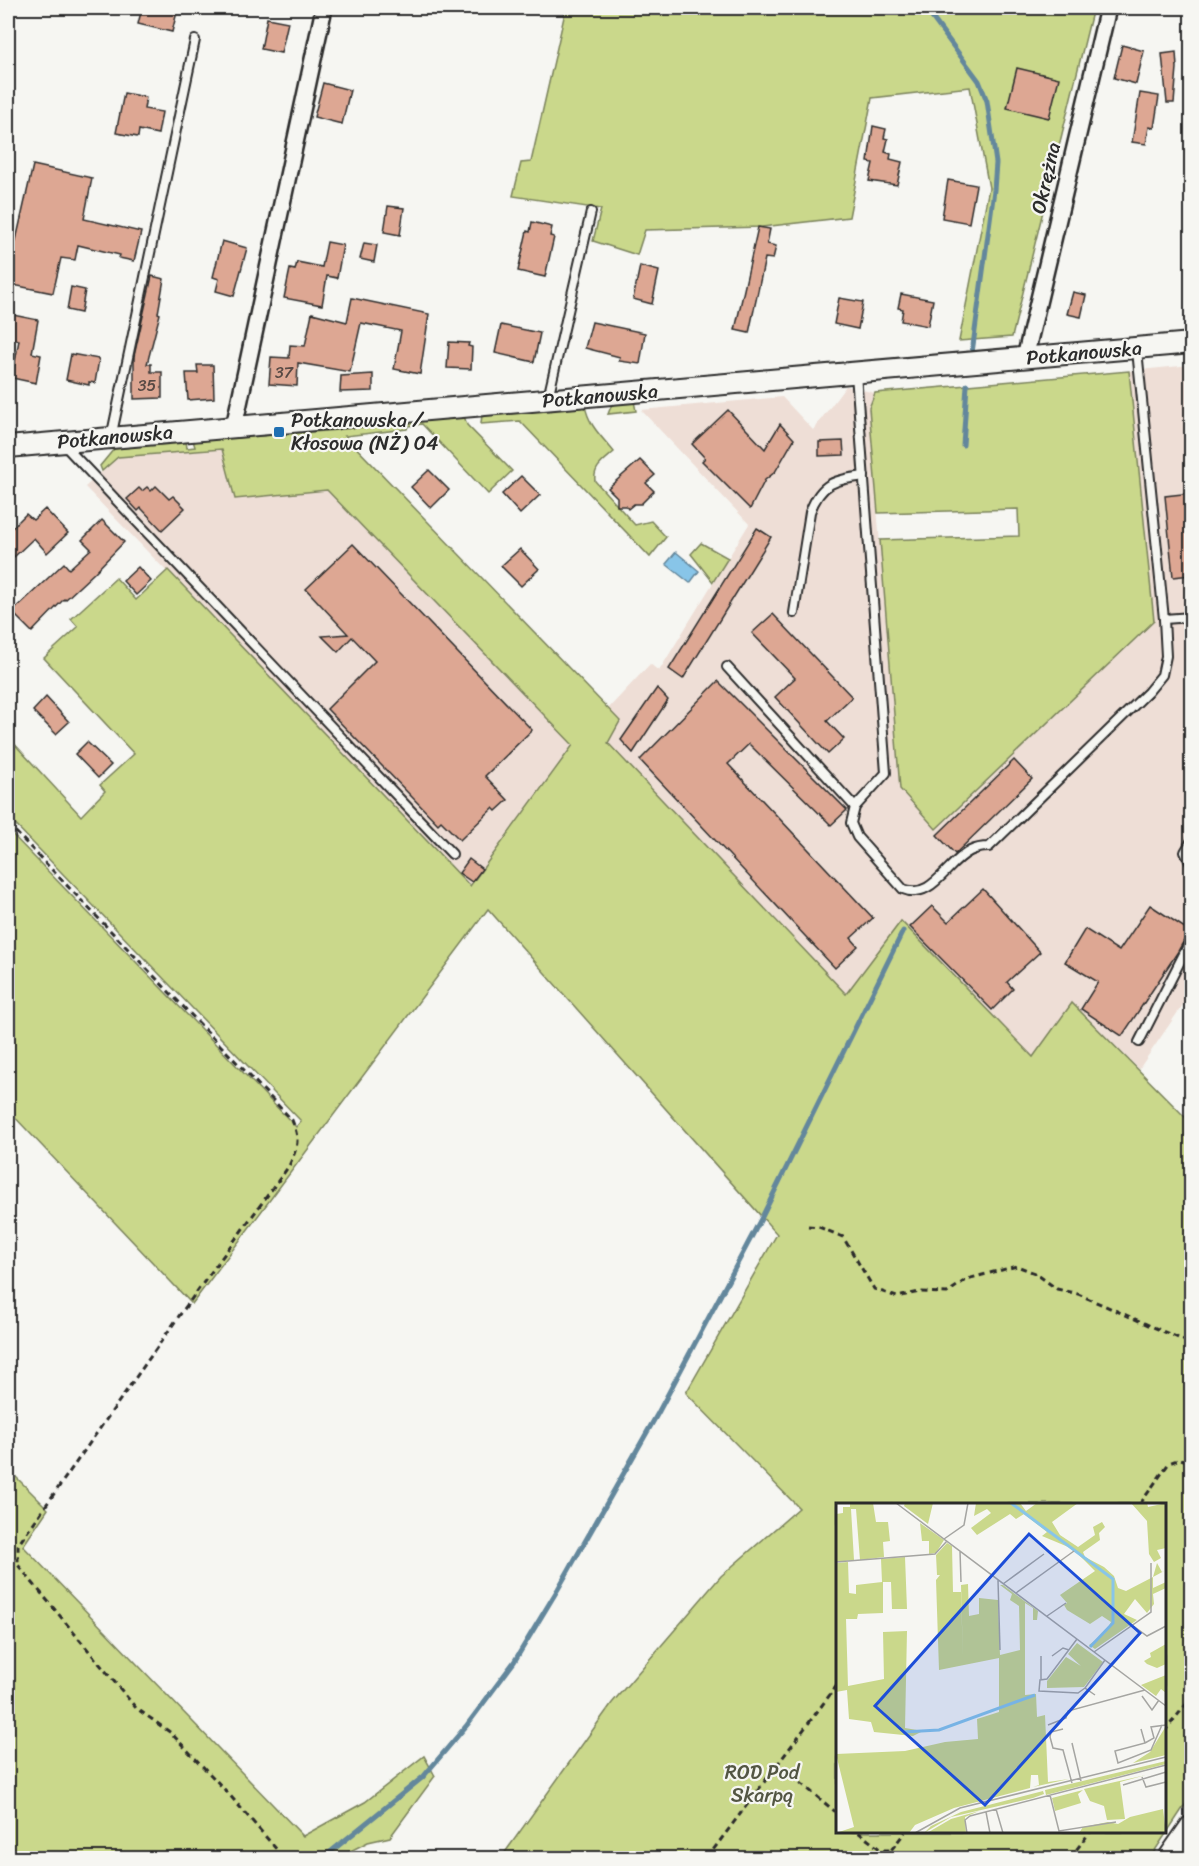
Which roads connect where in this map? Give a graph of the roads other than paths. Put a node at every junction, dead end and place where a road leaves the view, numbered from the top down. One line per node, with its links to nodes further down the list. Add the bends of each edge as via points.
1 (324, 8): 10 (street)
2 (1108, 8): 7 (street, Okrężna)
3 (195, 40): 11 (lane)
4 (591, 212): 9 (lane)
5 (1191, 344): 6 (street, Potkanowska)
6 (1137, 348): 7 (street, Potkanowska); 17 (lane)
7 (1025, 358): 8 (street, Potkanowska)
8 (856, 374): 9 (street, Potkanowska); 14 (lane)
9 (547, 401): 10 (street, Potkanowska)
10 (234, 427): 11 (street, Potkanowska)
11 (111, 438): 12 (street, Potkanowska)
12 (61, 442): 13 (street, Potkanowska); 21 (lane)
13 (8, 447)
14 (864, 476): 15 (lane, via 836,480 814,499); 19 (lane, via 886,774)
15 (794, 614)
16 (1191, 617): 17 (lane)
17 (1164, 619): 19 (lane, via 1166,656 1162,675 1148,692 989,847 968,852 926,889 912,893 903,889 857,837 851,823)
18 (727, 667): 19 (lane)
19 (855, 807)
20 (1191, 840): 22 (lane, via 1185,852)
21 (452, 854)
22 (1191, 866)
23 (1191, 938): 24 (lane)
24 (1139, 1042)
25 (1191, 1828): 26 (main road)
26 (1171, 1858)

